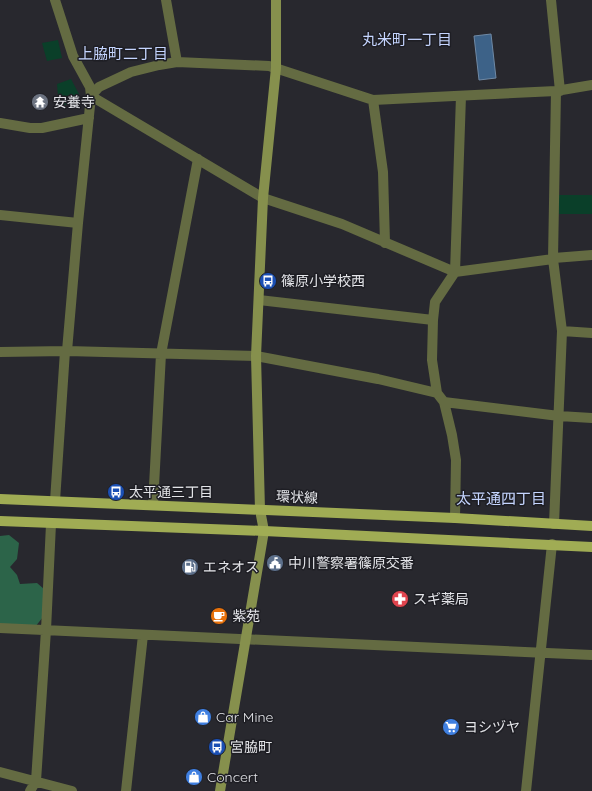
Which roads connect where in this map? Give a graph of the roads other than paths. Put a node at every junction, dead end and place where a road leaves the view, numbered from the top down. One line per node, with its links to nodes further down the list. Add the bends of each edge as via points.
1 (55, 0): 9 (street, via 73,56 90,87)
2 (166, 0): 5 (street)
3 (276, 0): 6 (street)
4 (551, 0): 8 (street)
5 (177, 62): 6 (street); 9 (street, via 131,72 100,86)
6 (276, 68): 11 (street); 15 (street)
7 (592, 85): 8 (street)
8 (558, 91): 10 (street); 20 (street)
9 (91, 96): 12 (street); 14 (street)
10 (461, 96): 11 (street); 21 (street)
11 (373, 100): 18 (street, via 383,172)
12 (89, 118): 13 (street, via 42,128); 17 (street)
13 (0, 123)
14 (198, 159): 15 (street); 28 (street)
15 (263, 198): 18 (street, via 342,224); 22 (street)
16 (0, 215): 17 (street)
17 (78, 223): 26 (street)
18 (385, 243): 21 (street)
19 (592, 255): 20 (street)
20 (554, 258): 21 (street); 24 (street)
21 (455, 272): 23 (street, via 435,302)
22 (259, 300): 23 (street); 29 (street)
23 (433, 320): 30 (street, via 432,360)
24 (562, 331): 25 (street); 32 (street)
25 (592, 334)
26 (66, 351): 27 (street); 28 (street); 35 (street)
27 (0, 352)
28 (161, 354): 29 (street); 36 (street)
29 (256, 356): 30 (street); 37 (street)
30 (438, 393): 31 (street)
31 (444, 402): 32 (street); 38 (street, via 456,460)
32 (559, 416): 33 (street); 41 (street)
33 (592, 418)
34 (0, 499): 35 (main road, 環状線)
35 (55, 501): 36 (main road, 環状線)
36 (153, 505): 37 (main road, 環状線)
37 (260, 510): 38 (main road, 環状線); 43 (street)
38 (455, 518): 41 (main road, 環状線)
39 (0, 521): 40 (main road)
40 (51, 524): 43 (main road); 47 (street)
41 (554, 524): 42 (main road, 環状線)
42 (592, 526)
43 (264, 531): 44 (main road); 49 (street)
44 (552, 544): 45 (main road); 50 (street)
45 (592, 547)
46 (0, 628): 47 (street)
47 (46, 630): 48 (street); 53 (street)
48 (144, 635): 49 (street); 56 (street)
49 (245, 640): 50 (street); 57 (street)
50 (542, 653): 51 (street); 58 (street)
51 (592, 655)
52 (0, 772): 53 (street)
53 (36, 781): 54 (street); 55 (street)
54 (30, 791)
55 (72, 791)
56 (126, 791)
57 (220, 791)
58 (526, 791)

